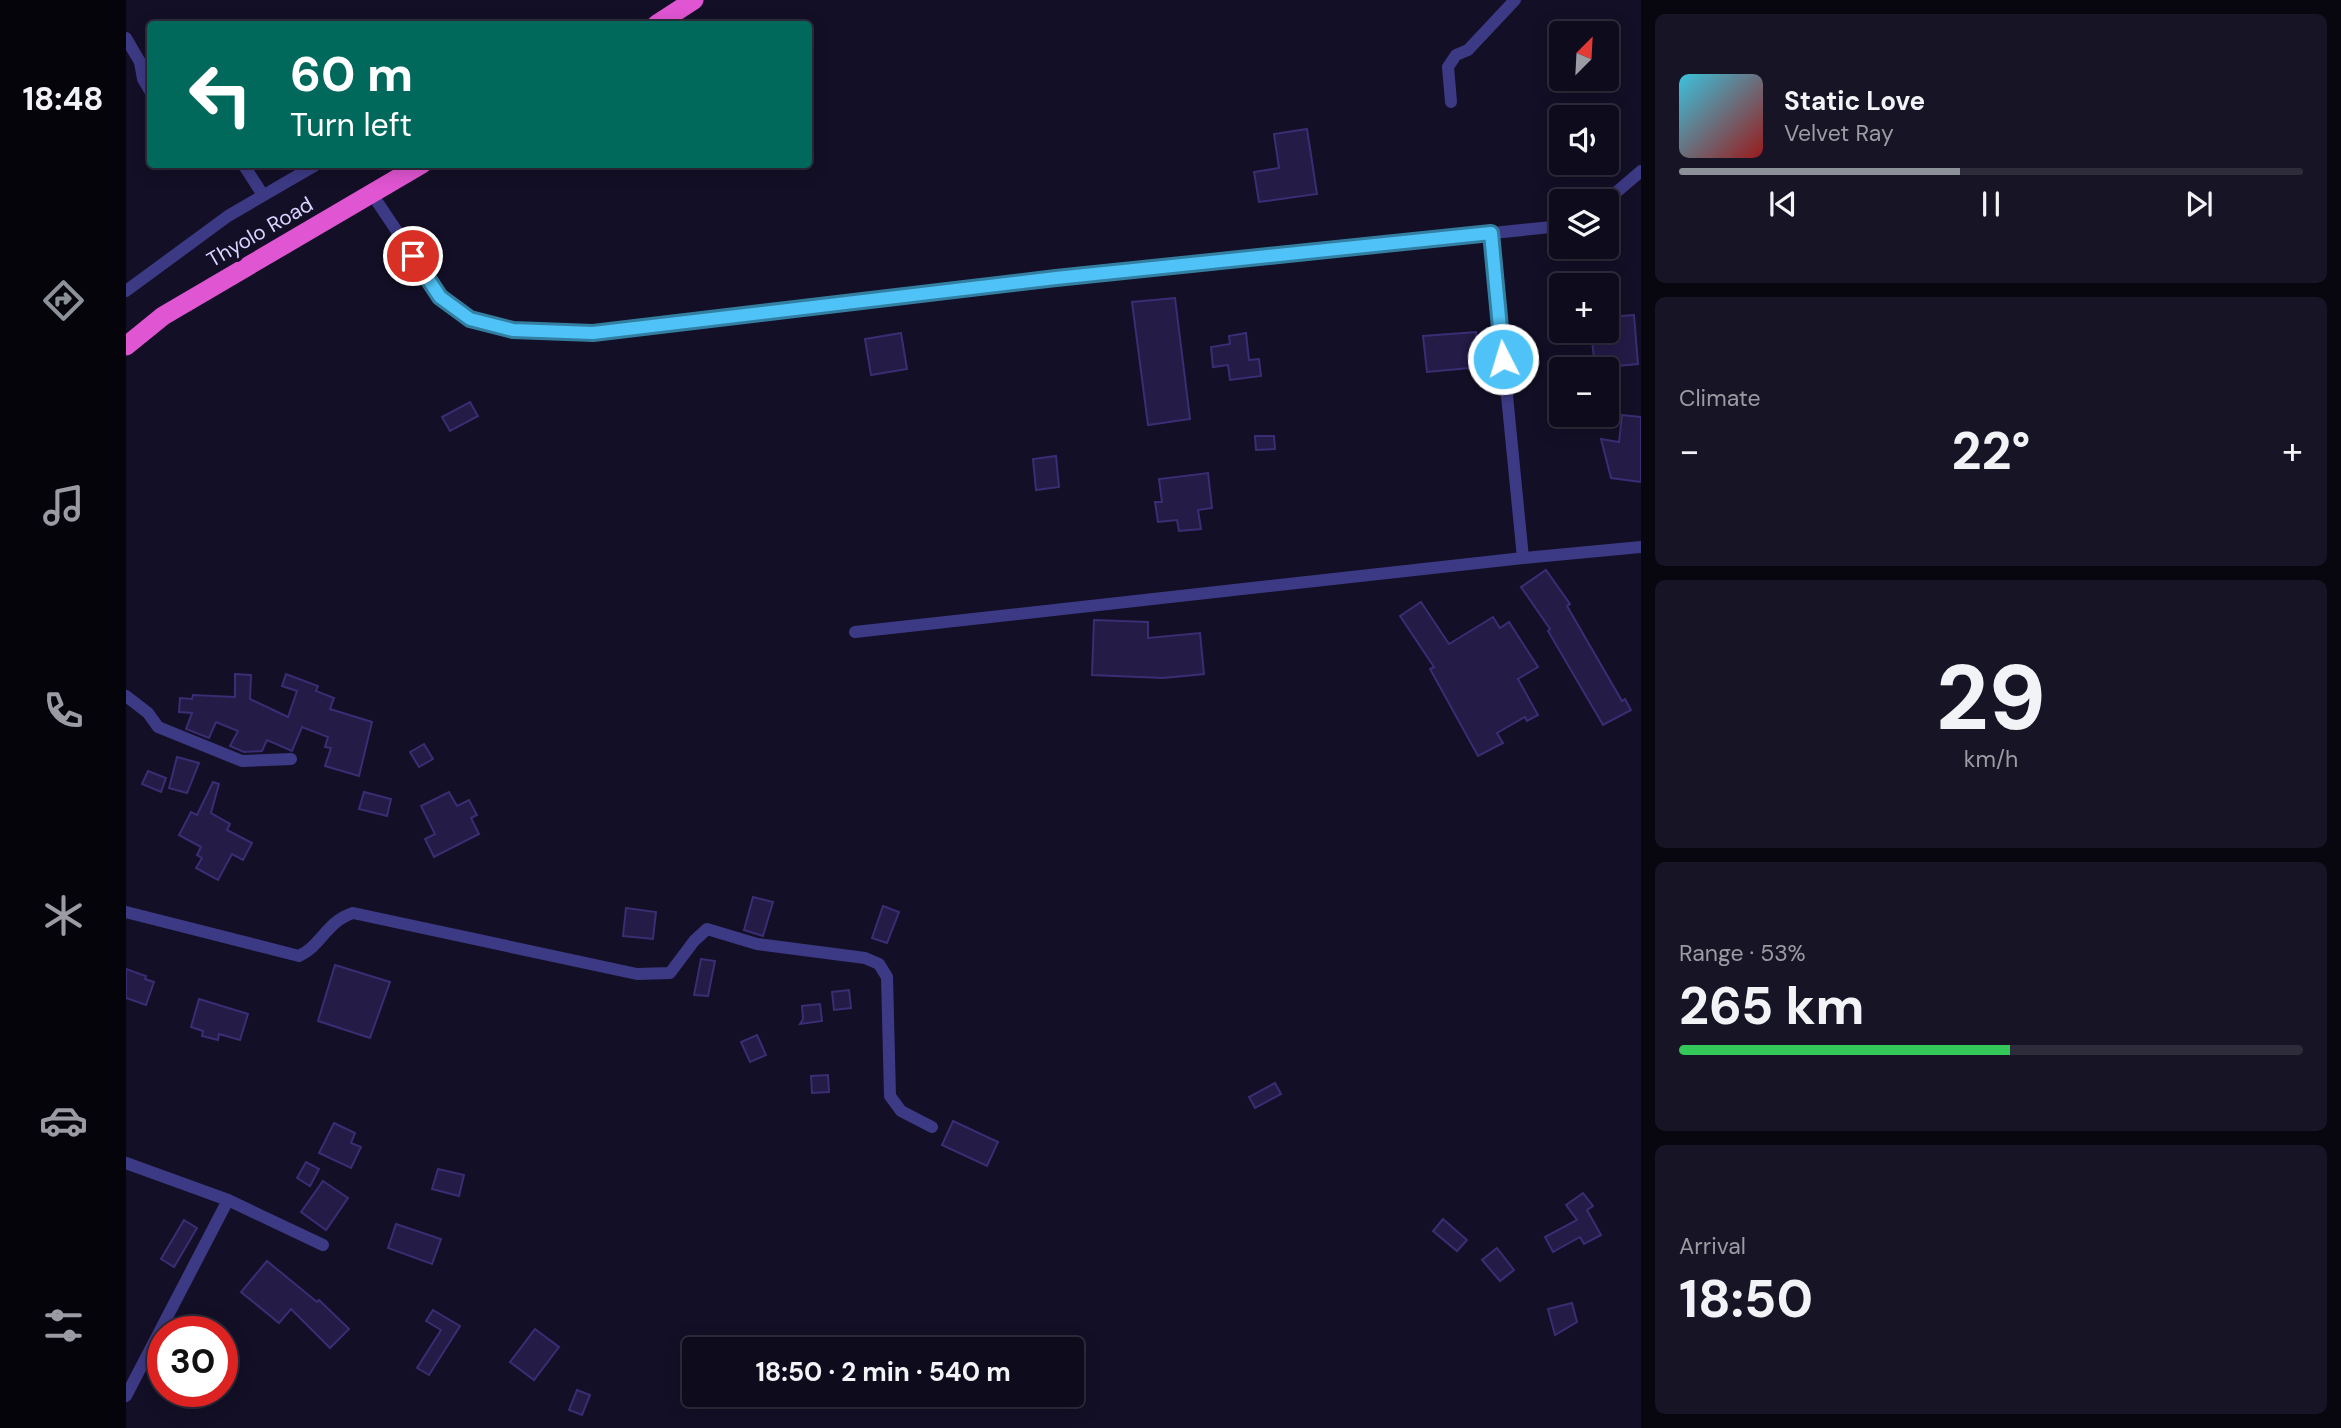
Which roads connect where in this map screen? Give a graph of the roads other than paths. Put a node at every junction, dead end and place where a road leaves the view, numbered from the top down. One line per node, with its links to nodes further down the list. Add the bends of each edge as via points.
1 (694, 0): 3 (highway)
2 (1515, 0): 6 (street, via 1448,67)
3 (662, 21)
4 (126, 38): 5 (street)
5 (147, 86)
6 (1451, 102)
7 (246, 168): 13 (street)
8 (310, 168): 13 (street)
9 (415, 168): 12 (highway, Thyolo Road)
10 (1641, 171): 11 (street)
11 (1619, 190)
12 (372, 194): 15 (street, via 440,297 462,314 513,330 593,333); 17 (highway, Thyolo Road, via 163,316)
13 (263, 195): 16 (street, via 175,252)
14 (1549, 227): 15 (street)
15 (1491, 233): 19 (street)
16 (126, 291)
17 (126, 346)
18 (1641, 547): 19 (street)
19 (1523, 558): 20 (street)
20 (855, 632)
21 (126, 696): 22 (street, via 158,727 242,761)
22 (291, 759)
23 (126, 912): 24 (street, via 299,956 339,918 353,914 637,974 670,973 707,929 757,944 865,958 879,964 887,977 890,1096 901,1111)
24 (932, 1127)
25 (126, 1163): 26 (street)
26 (228, 1200): 27 (street); 28 (street)
27 (323, 1245)
28 (126, 1396)

